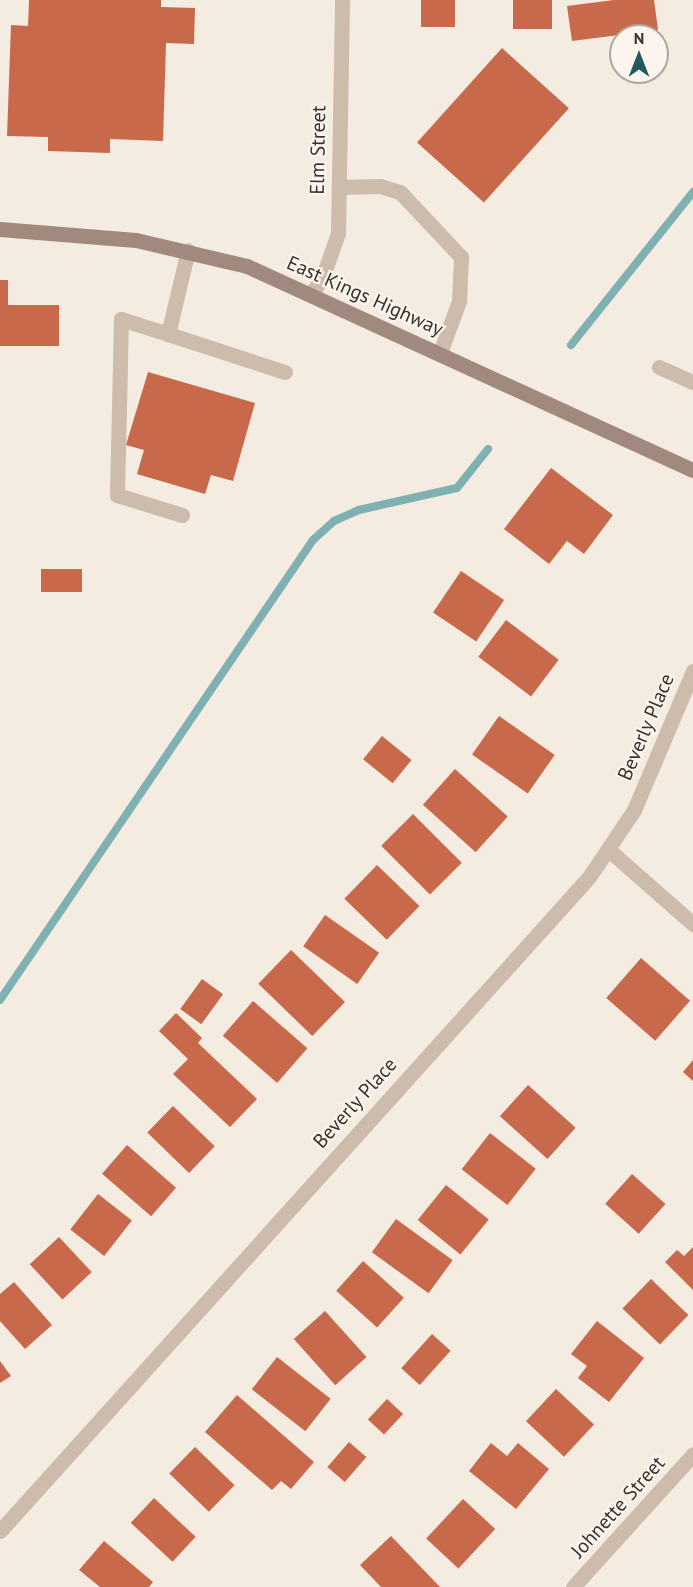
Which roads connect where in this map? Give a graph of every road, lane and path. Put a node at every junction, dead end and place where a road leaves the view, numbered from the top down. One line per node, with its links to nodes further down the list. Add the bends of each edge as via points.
1 (342, 0): 2 (street, Elm Street)
2 (339, 187): 5 (street, Elm Street, via 335,249); 7 (street, via 380,186 400,192 461,257 459,301)
3 (0, 229): 4 (main road, East Kings Highway, via 136,240)
4 (188, 250): 5 (main road, East Kings Highway, via 248,266); 6 (street)
5 (311, 294): 7 (main road, East Kings Highway)
6 (168, 334): 9 (street); 12 (street, via 121,320 117,495)
7 (440, 353): 11 (main road, East Kings Highway)
8 (659, 367): 10 (street)
9 (285, 372)
10 (693, 382)
11 (693, 470)
12 (182, 514)
13 (693, 671): 14 (street, Beverly Place, via 634,810)
14 (609, 851): 15 (street); 17 (street, Beverly Place)
15 (693, 924)
16 (693, 1454): 18 (street, Johnette Street)
17 (0, 1531)
18 (573, 1587)

